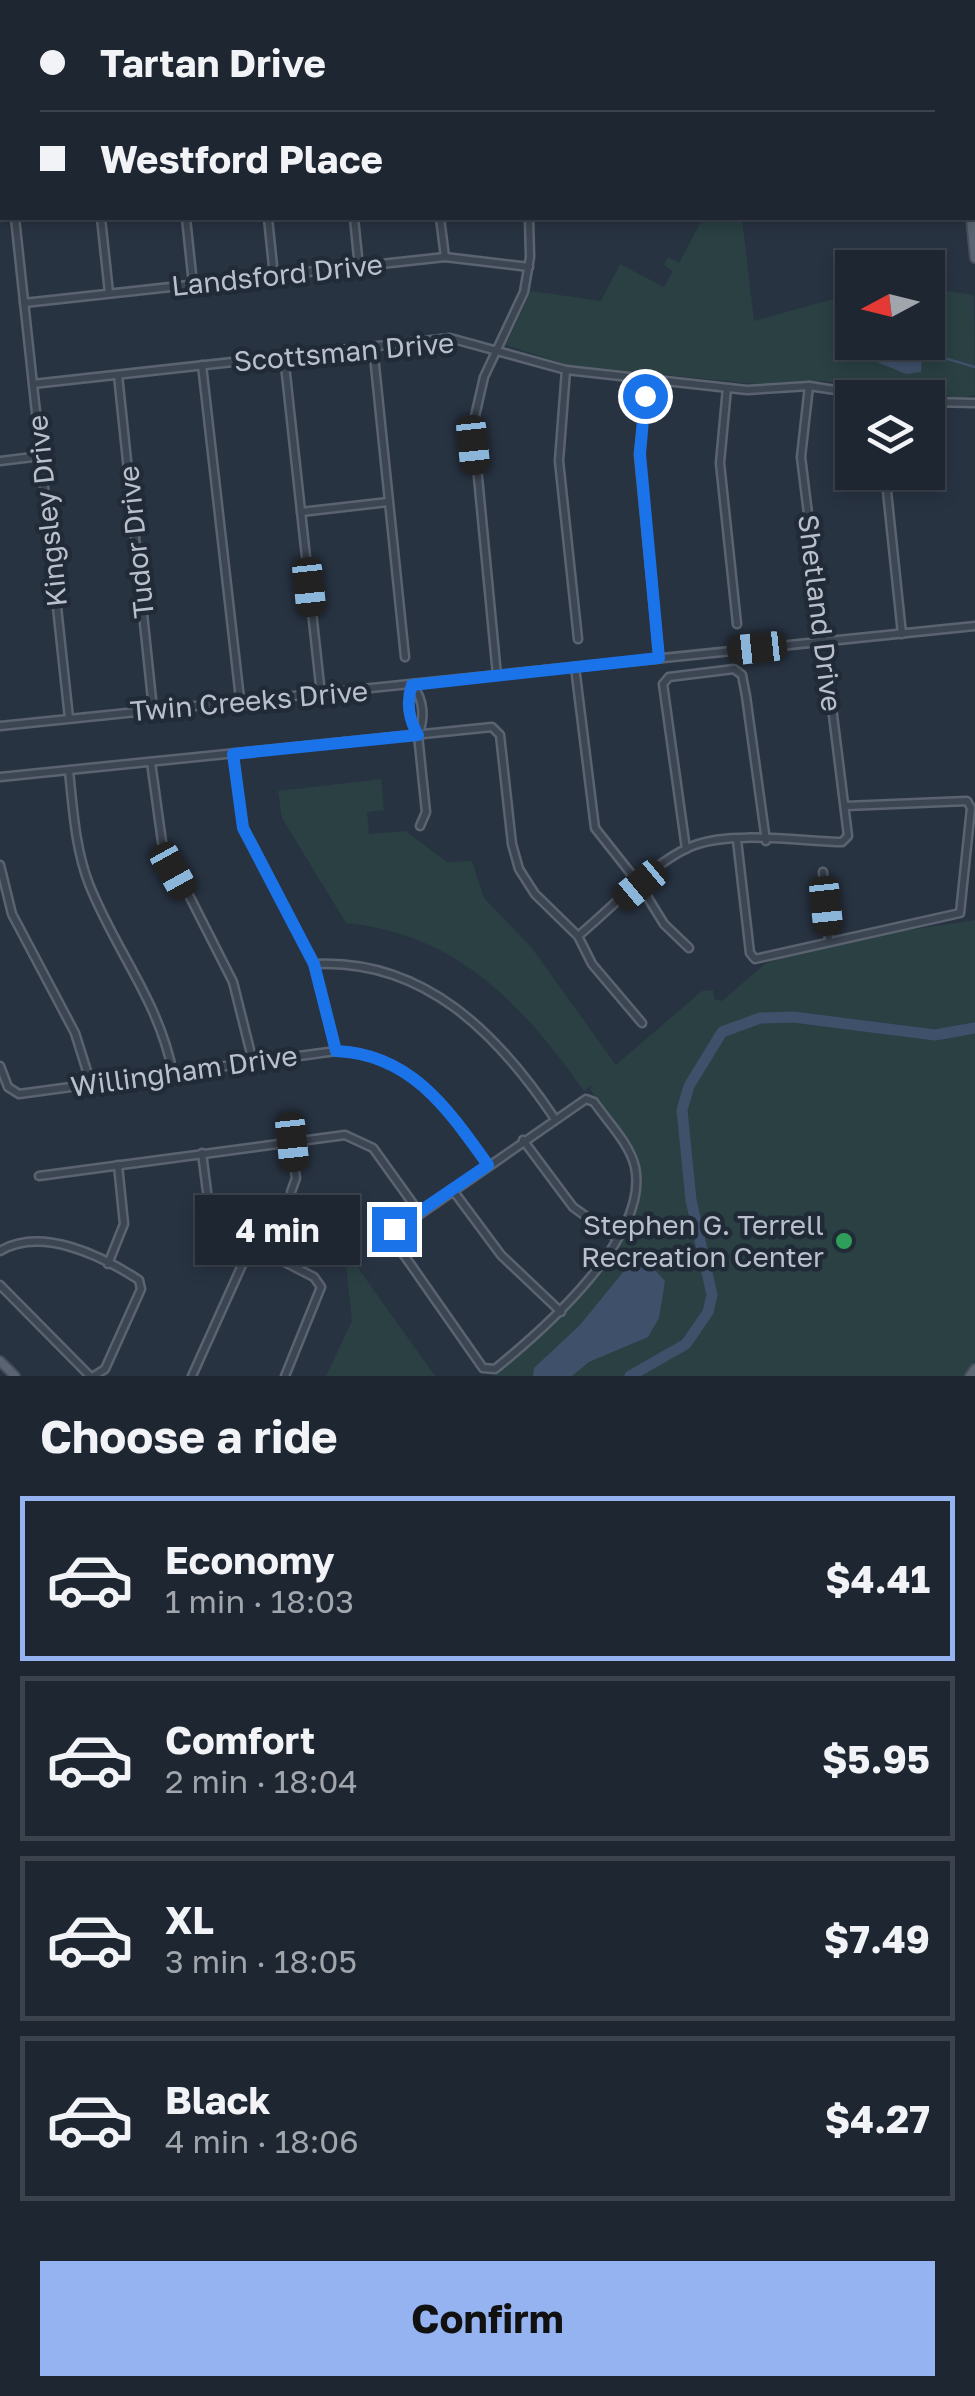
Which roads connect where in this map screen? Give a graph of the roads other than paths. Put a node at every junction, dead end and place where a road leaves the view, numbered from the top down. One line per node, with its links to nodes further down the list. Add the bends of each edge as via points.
1 (15, 220): 16 (street, Kingsley Drive)
2 (101, 220): 15 (street)
3 (186, 220): 14 (street)
4 (268, 220): 13 (street)
5 (354, 220): 11 (street)
6 (440, 220): 9 (street)
7 (529, 220): 12 (street)
8 (970, 220): 10 (main road)
9 (445, 257): 11 (street, Landsford Drive); 12 (street, Landsford Drive)
10 (975, 258)
11 (359, 267): 13 (street, Landsford Drive)
12 (529, 267): 18 (street)
13 (274, 276): 14 (street, Landsford Drive)
14 (193, 284): 15 (street, Landsford Drive)
15 (109, 294): 16 (street, Landsford Drive)
16 (24, 303): 24 (street, Kingsley Drive)
17 (372, 346): 18 (street, Scottsman Drive, via 450,338); 19 (street, Scottsman Drive); 33 (street)
18 (498, 350): 21 (street, Scottsman Drive); 43 (street, via 478,395 473,445)
19 (284, 356): 20 (street, Scottsman Drive); 34 (street)
20 (202, 365): 22 (street, Scottsman Drive); 46 (street)
21 (566, 370): 23 (street, Scottsman Drive); 38 (street, via 559,460)
22 (118, 374): 24 (street, Scottsman Drive); 47 (street, Tudor Drive)
23 (648, 379): 26 (street, Scottsman Drive); 41 (street, via 640,454)
24 (33, 384): 30 (street, Kingsley Drive)
25 (809, 386): 26 (street, Scottsman Drive); 27 (street, Scottsman Drive); 39 (street, Shetland Drive, via 801,456)
26 (727, 388): 35 (street, via 720,462)
27 (835, 390)
28 (945, 402): 29 (street)
29 (975, 402)
30 (41, 456): 31 (street); 48 (street, Kingsley Drive)
31 (0, 461)
32 (886, 490): 37 (street)
33 (388, 502): 34 (street); 40 (street)
34 (301, 512): 45 (street)
35 (737, 624)
36 (975, 626): 37 (street, Twin Creeks Drive)
37 (902, 634): 39 (street, Twin Creeks Drive)
38 (578, 639)
39 (822, 642): 41 (street, Twin Creeks Drive); 55 (street, Shetland Drive)
40 (406, 657)
41 (659, 658): 42 (street, Twin Creeks Drive)
42 (575, 667): 43 (street, Twin Creeks Drive); 62 (street, via 592,819 606,848)
43 (497, 675): 44 (street, Twin Creeks Drive)
44 (412, 685): 45 (street, Twin Creeks Drive); 50 (street, via 411,724)
45 (321, 694): 46 (street, Twin Creeks Drive)
46 (240, 699): 47 (street, Twin Creeks Drive)
47 (153, 709): 48 (street, Twin Creeks Drive)
48 (70, 718): 49 (street, Twin Creeks Drive)
49 (0, 726)
50 (418, 735): 51 (street); 56 (street, via 426,812); 63 (street, via 496,728 519,869)
51 (233, 754): 52 (street); 66 (street, via 243,828)
52 (151, 762): 53 (street); 69 (street, via 162,842 233,982)
53 (69, 770): 54 (street); 71 (street, via 89,882 156,1011)
54 (0, 777)
55 (846, 806): 58 (street, Shetland Drive, via 847,839); 64 (street, via 967,800 960,913)
56 (420, 826)
57 (737, 840): 58 (street); 59 (street); 64 (street, via 752,957 767,959)
58 (766, 841): 59 (street, via 756,748 741,673 734,669 664,681)
59 (686, 849): 62 (street)
60 (0, 866): 72 (street, via 12,914 75,1032)
61 (823, 872): 64 (street)
62 (640, 885): 63 (street); 65 (street)
63 (578, 936): 67 (street, via 592,964)
64 (829, 938)
65 (689, 948)
66 (314, 964): 68 (street); 73 (street, via 383,970 460,1009 520,1068)
67 (642, 1023)
68 (336, 1051): 69 (street, Willingham Drive); 78 (street, Willingham Drive, via 381,1058 412,1075)
69 (254, 1062): 71 (street, Willingham Drive)
70 (0, 1066): 72 (street, Willingham Drive, via 12,1092)
71 (173, 1073): 72 (street, Willingham Drive)
72 (91, 1084)
73 (555, 1119): 74 (street); 84 (street, via 589,1099 630,1154 636,1172 632,1206)
74 (524, 1140): 78 (street); 84 (street, via 573,1207)
75 (292, 1142): 76 (street); 81 (street); 83 (street, via 336,1134 359,1139)
76 (202, 1153): 77 (street); 82 (street)
77 (118, 1165): 79 (street); 86 (street, via 124,1224)
78 (488, 1165): 80 (street)
79 (39, 1176)
80 (452, 1190): 83 (street); 88 (street, via 501,1255)
81 (291, 1192)
82 (209, 1208)
83 (419, 1212): 88 (street, via 390,1236 479,1366 494,1368)
84 (616, 1238): 88 (street)
85 (0, 1252): 86 (street, via 24,1242 57,1243)
86 (108, 1264): 92 (street, via 141,1286 104,1370)
87 (0, 1285): 92 (street)
88 (561, 1312)
89 (0, 1361): 91 (main road)
90 (975, 1369): 95 (main road)
91 (14, 1376)
92 (92, 1376)
93 (192, 1376): 94 (street, via 254,1249 314,1277 321,1287)
94 (285, 1376)
95 (970, 1376)

